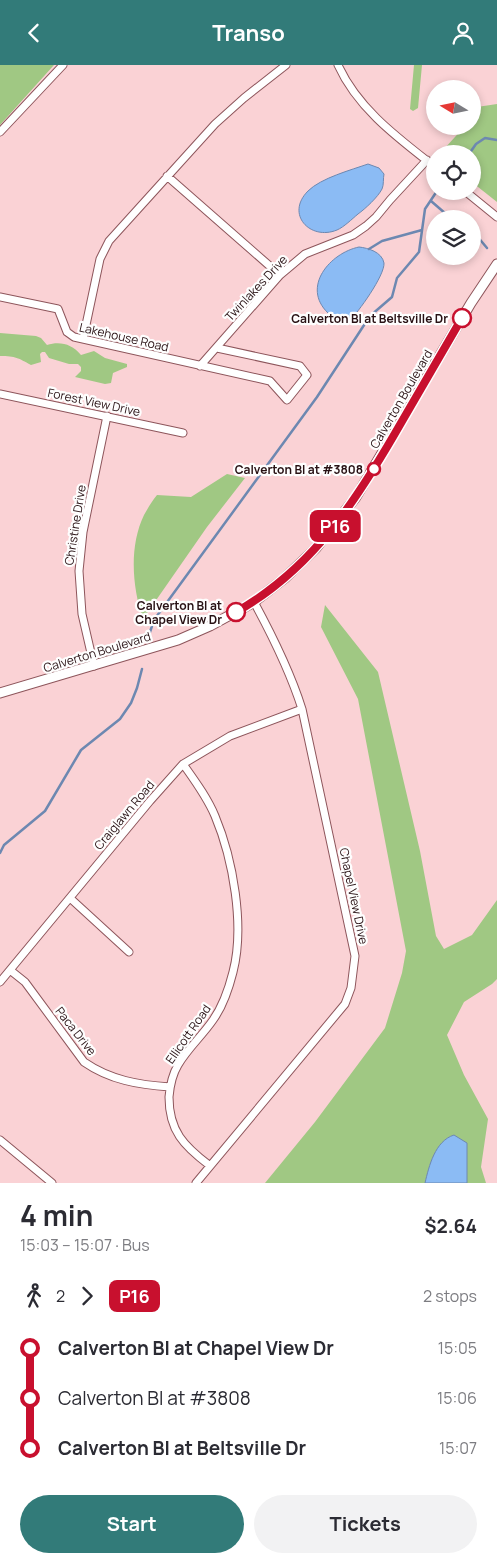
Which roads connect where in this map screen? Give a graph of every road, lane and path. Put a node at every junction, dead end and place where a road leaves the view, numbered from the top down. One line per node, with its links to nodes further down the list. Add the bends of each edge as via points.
1 (63, 65): 4 (street)
2 (286, 65): 7 (street, via 215,124)
3 (338, 65): 5 (street, via 370,112)
4 (0, 132)
5 (426, 159)
6 (426, 161): 11 (street, Twinlakes Drive, via 366,227 305,254)
7 (167, 176): 11 (street); 13 (street, via 104,249)
8 (476, 200): 9 (street)
9 (497, 217)
10 (497, 264): 19 (street, Calverton Boulevard, via 470,303 339,521 300,564)
11 (280, 275): 14 (street, Twinlakes Drive)
12 (0, 297): 13 (street, Lakehouse Road, via 58,309 67,333)
13 (83, 339): 15 (street, Lakehouse Road)
14 (217, 348): 15 (street, Twinlakes Drive); 15 (street, Lakehouse Road, via 300,366 307,375 287,400 270,381)
15 (200, 366)
16 (0, 394): 17 (street, Forest View Drive)
17 (107, 416): 18 (street, Forest View Drive); 20 (street, Christine Drive, via 83,533 79,571 82,615)
18 (183, 433)
19 (254, 602): 20 (street, Calverton Boulevard, via 178,640); 22 (street, Chapel View Drive, via 283,658)
20 (94, 666): 21 (street, Calverton Boulevard)
21 (0, 693)
22 (302, 709): 23 (street, Craiglawn Road, via 230,736); 30 (street, Chapel View Drive, via 355,956 351,988 339,1012)
23 (183, 764): 24 (street, Craiglawn Road); 28 (street, Ellicott Road, via 215,816 233,883 238,929 230,985 213,1021 177,1066)
24 (70, 898): 25 (street); 26 (street, Craiglawn Road)
25 (130, 952)
26 (10, 969): 27 (street, Craiglawn Road); 28 (street, Paca Drive, via 25,982 84,1062 125,1081)
27 (0, 981)
28 (170, 1087): 30 (street, Ellicott Road, via 169,1104 174,1127 192,1152)
29 (0, 1140): 31 (street)
30 (210, 1165): 32 (street, Chapel View Drive)
31 (52, 1183)
32 (196, 1183)

